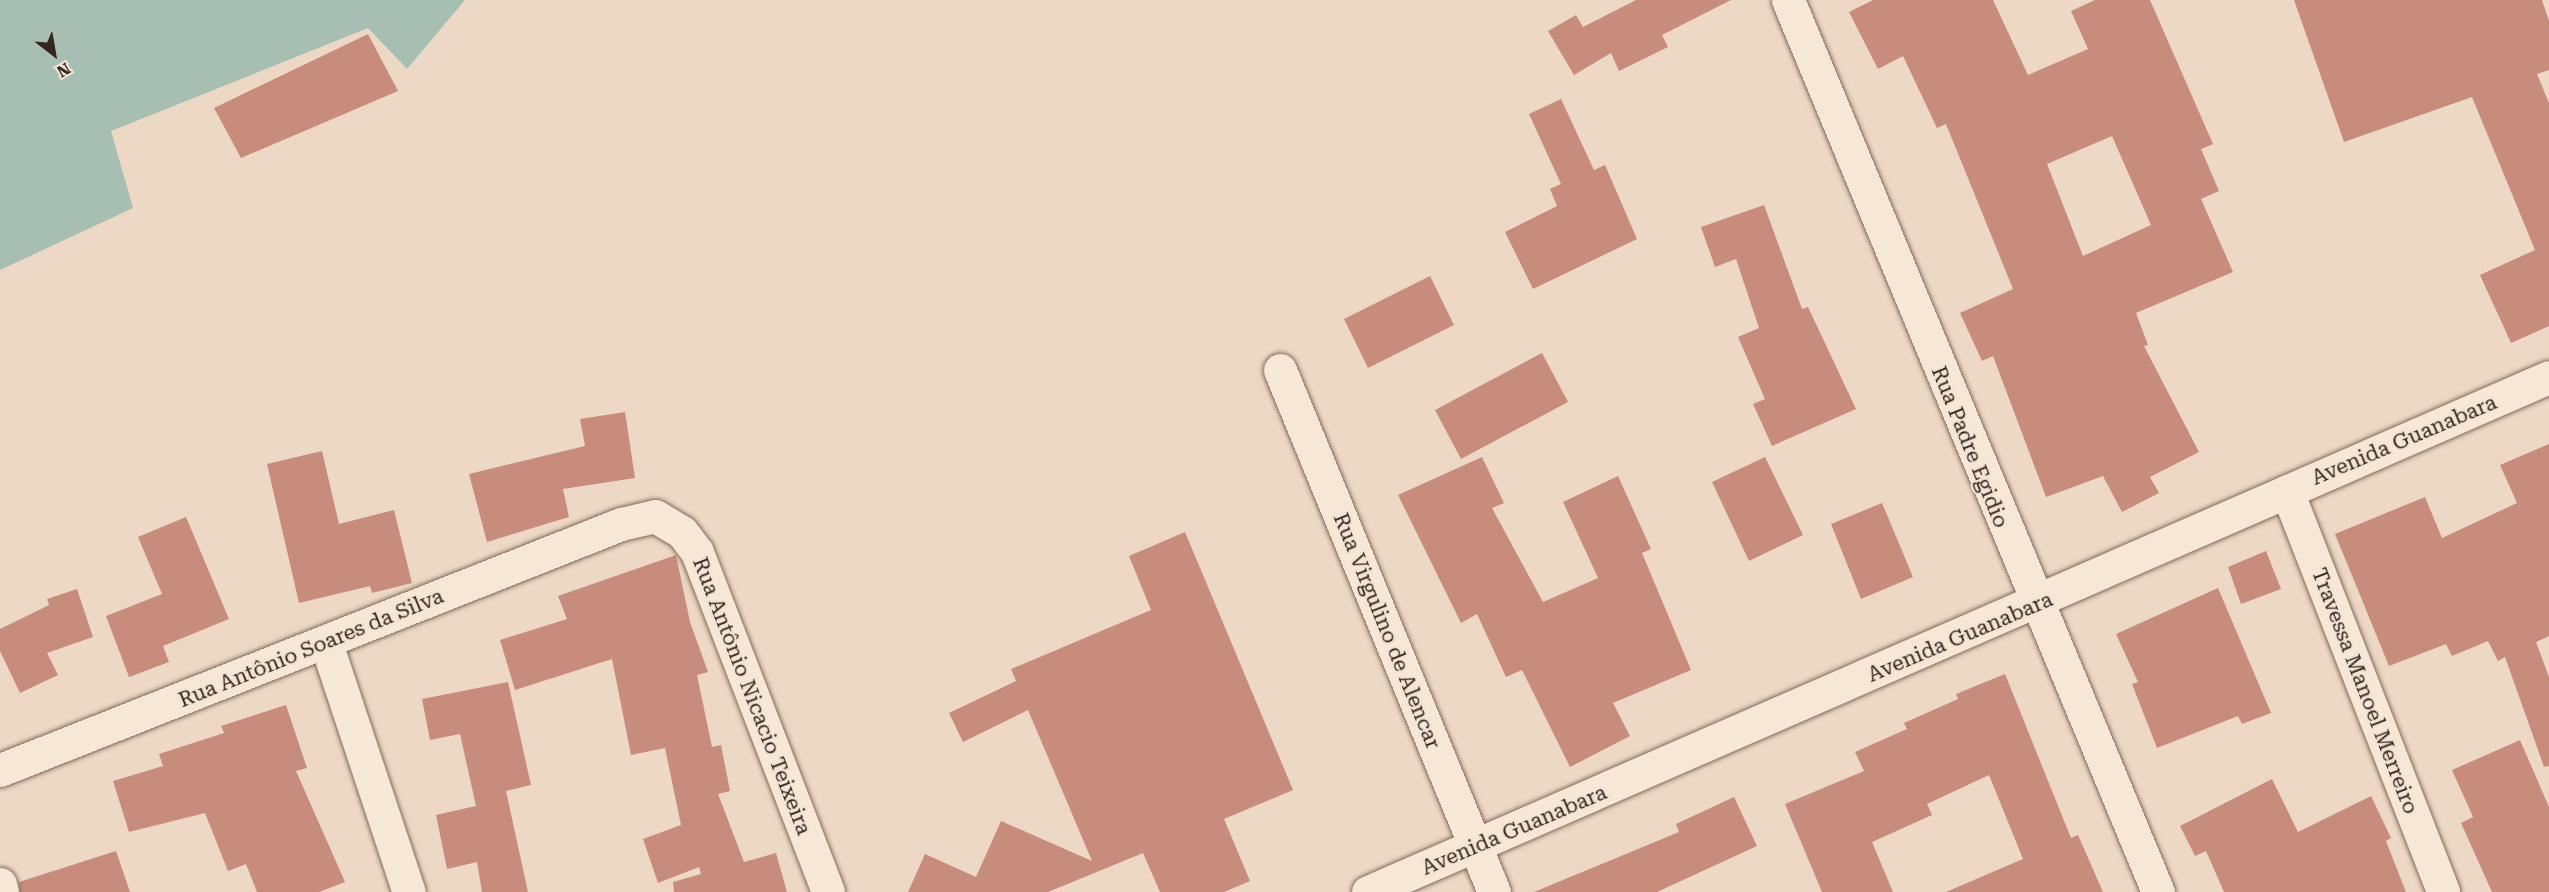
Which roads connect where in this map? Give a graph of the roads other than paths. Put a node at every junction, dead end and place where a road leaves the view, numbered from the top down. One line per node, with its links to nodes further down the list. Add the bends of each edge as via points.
1 (1788, 0): 6 (street, Rua Padre Egidio)
2 (1280, 370): 9 (street, Rua Virgulino de Alencar)
3 (2549, 377): 4 (street, Avenida Guanabara)
4 (2287, 491): 6 (street, Avenida Guanabara); 17 (street, Travessa Manoel Merreiro)
5 (621, 524): 7 (street, Rua Antônio Soares da Silva); 13 (street, Rua Antônio Nicacio Teixeira, via 655,516 666,520 698,552)
6 (2035, 604): 9 (street, Avenida Guanabara); 16 (street, Rua Padre Egidio)
7 (326, 643): 8 (street, Rua Antônio Soares da Silva); 12 (street)
8 (0, 770)
9 (1475, 846): 14 (street, Avenida Guanabara); 15 (street, Rua Virgulino de Alencar)
10 (0, 884): 11 (street)
11 (2, 892)
12 (409, 892)
13 (828, 892)
14 (1368, 892)
15 (1494, 892)
16 (2158, 892)
17 (2443, 892)

